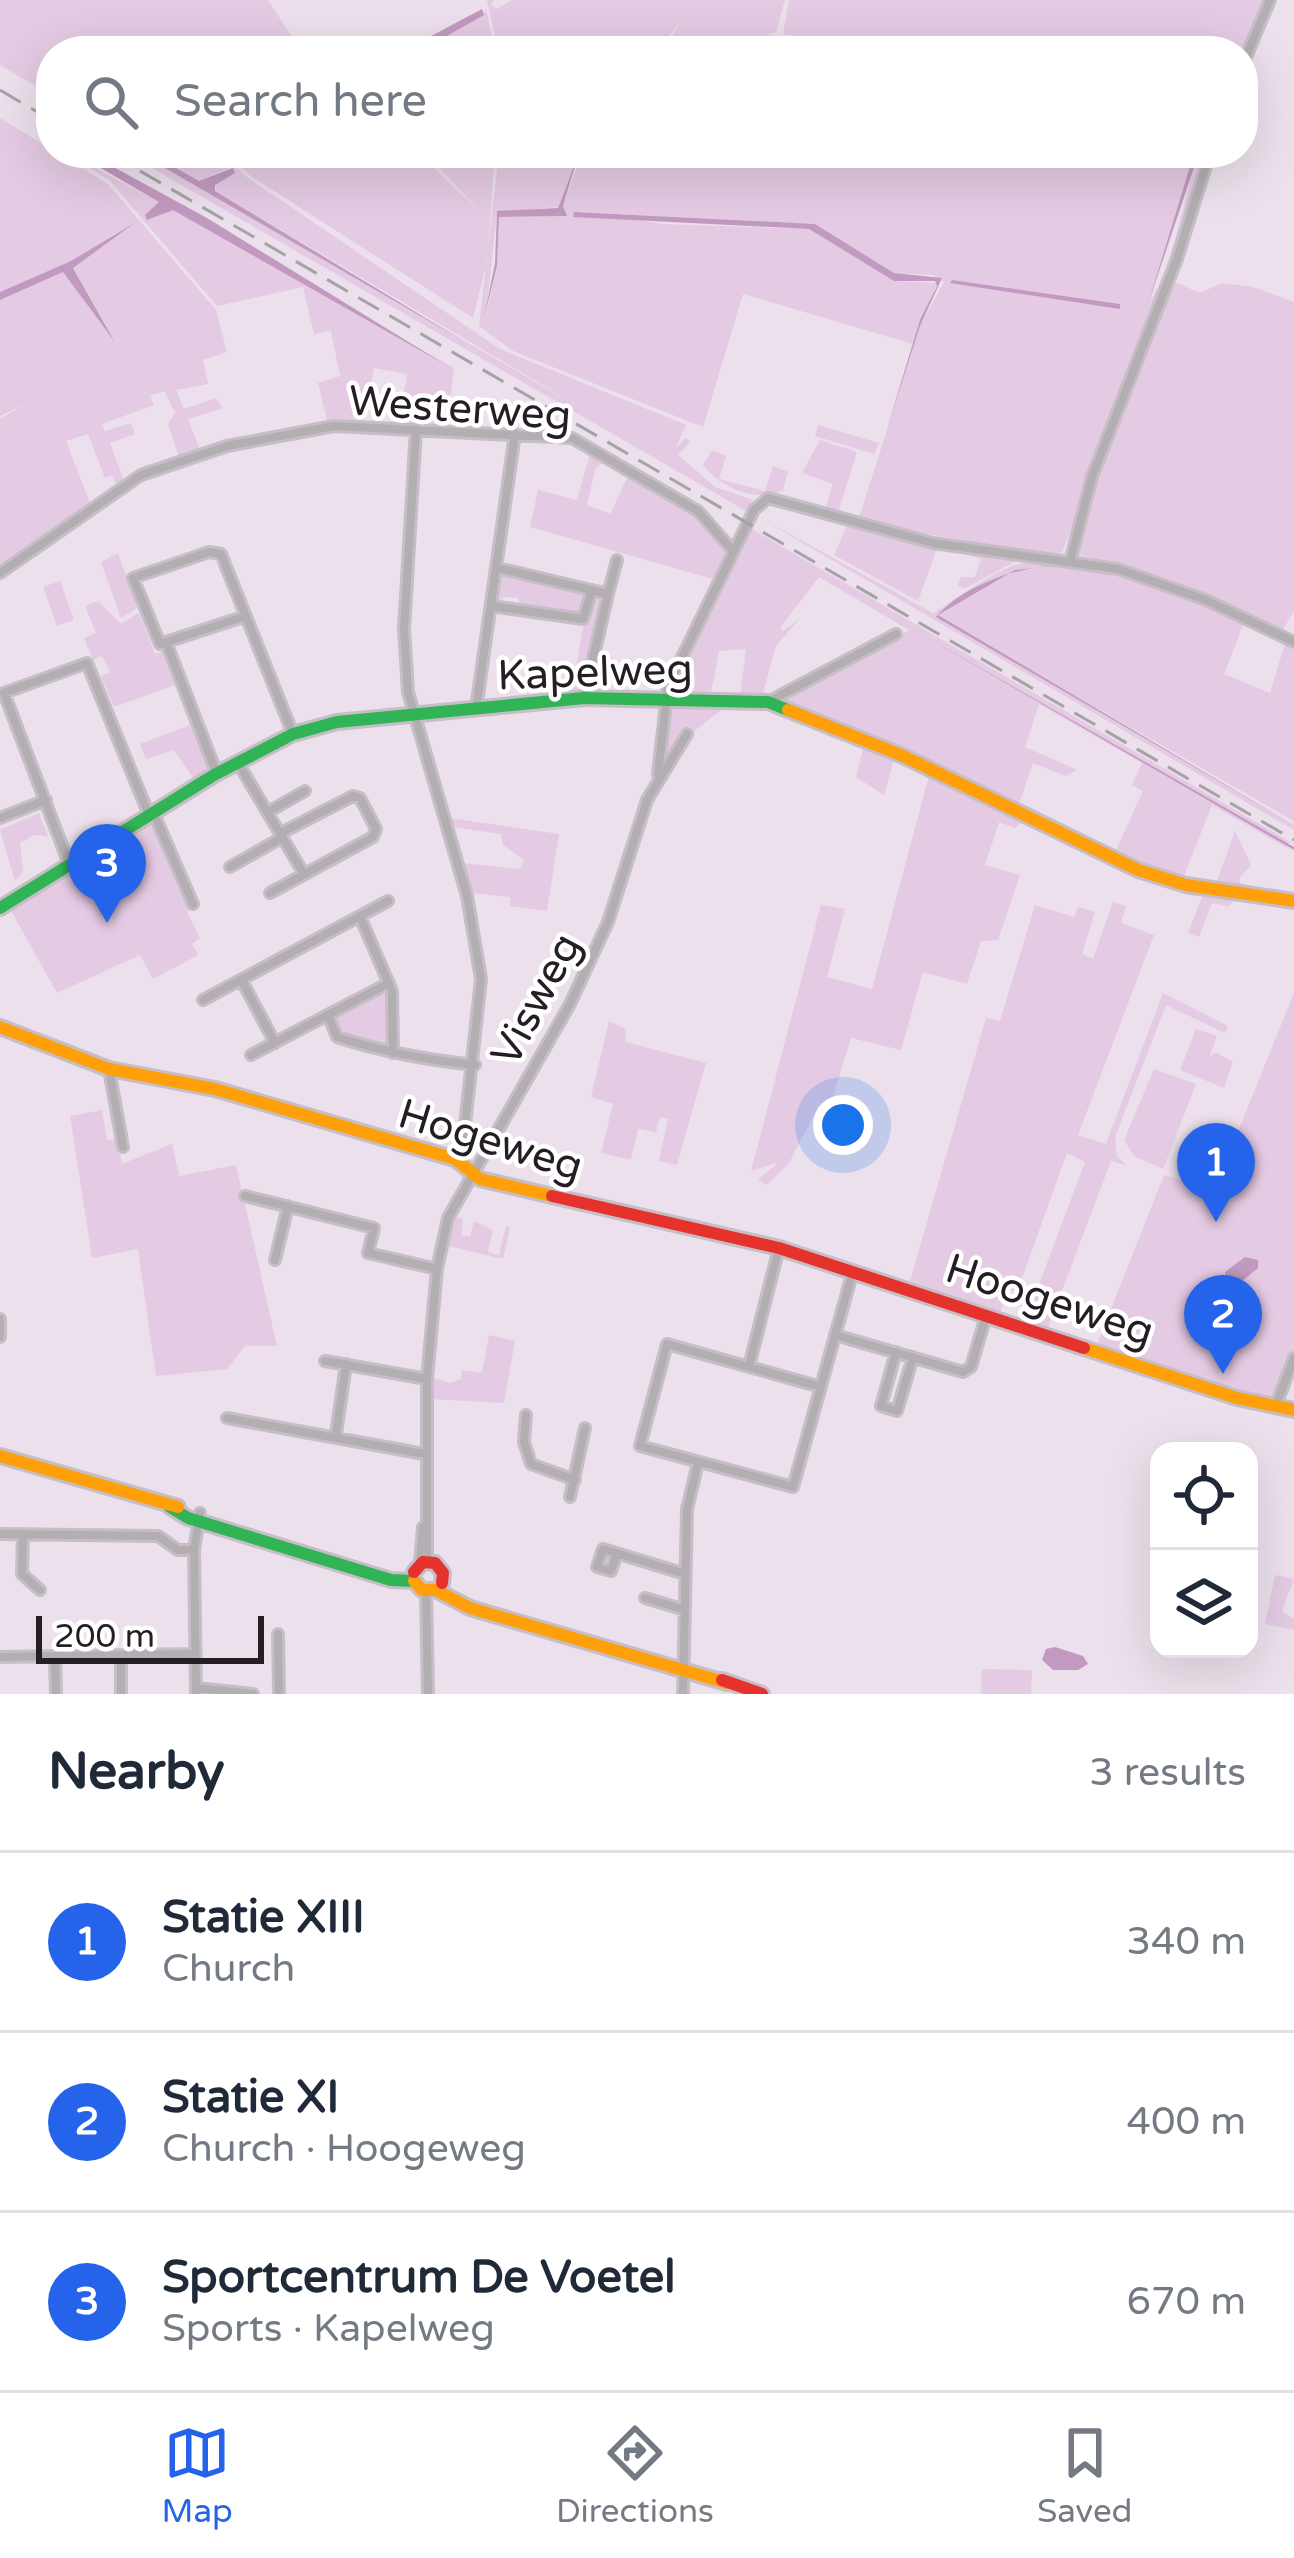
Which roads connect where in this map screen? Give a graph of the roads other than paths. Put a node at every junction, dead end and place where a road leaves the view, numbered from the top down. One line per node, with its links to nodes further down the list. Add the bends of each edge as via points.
1 (1270, 0): 2 (street)
2 (1255, 36)
3 (1206, 168): 7 (street, via 1092,477)
4 (416, 429): 5 (street, Westerweg); 10 (street, Westerweg, via 303,429 161,467 111,492); 23 (street, via 404,629)
5 (515, 434): 6 (street, Westerweg, via 583,443 698,511); 9 (street)
6 (734, 551): 7 (street, via 758,503 773,498 933,543); 19 (street, Visweg)
7 (1071, 558): 17 (street, via 1162,583)
8 (617, 560): 12 (street)
9 (498, 568): 11 (street); 13 (street)
10 (0, 573)
11 (592, 590): 12 (street); 13 (street, via 583,619)
12 (608, 594): 18 (street)
13 (491, 606): 21 (street)
14 (246, 616): 16 (street); 16 (street, via 221,554 209,552 134,578 160,644); 24 (street)
15 (896, 634): 20 (street)
16 (166, 642): 27 (street)
17 (1294, 642)
18 (584, 698): 19 (street, Kapelweg); 21 (street, Kapelweg)
19 (665, 700): 20 (street, Kapelweg); 28 (street, Visweg)
20 (768, 702): 39 (street, Kapelweg, via 1174,882)
21 (476, 709): 23 (street, Kapelweg)
22 (4, 710): 30 (street); 32 (street, via 4,693 87,663)
23 (412, 719): 24 (street, Kapelweg, via 337,722); 52 (street, via 473,926 481,979)
24 (293, 734): 26 (street, Kapelweg)
25 (687, 734): 28 (street, Visweg)
26 (238, 762): 27 (street, Kapelweg); 31 (street)
27 (217, 774): 32 (street, Kapelweg)
28 (657, 776): 56 (street, Visweg, via 601,940)
29 (304, 791): 31 (street)
30 (46, 800): 33 (street); 35 (street)
31 (268, 812): 34 (street)
32 (152, 816): 35 (street, Kapelweg); 41 (street)
33 (0, 818)
34 (282, 835): 36 (street); 37 (street); 37 (street, via 361,798 373,837)
35 (70, 866): 42 (street, Kapelweg)
36 (230, 867)
37 (304, 874): 38 (street)
38 (270, 893)
39 (1294, 901)
40 (388, 902): 43 (street)
41 (193, 904)
42 (0, 908)
43 (361, 919): 44 (street); 45 (street)
44 (242, 980): 46 (street); 49 (street)
45 (389, 983): 47 (street); 50 (street)
46 (203, 1000)
47 (328, 1016): 49 (street); 50 (street, via 338,1036)
48 (0, 1028): 53 (street, Hogeweg)
49 (275, 1043): 51 (street)
50 (394, 1053): 52 (street)
51 (251, 1055)
52 (475, 1065): 55 (street)
53 (110, 1069): 54 (street); 55 (street, Hogeweg, via 215,1089)
54 (124, 1147)
55 (461, 1161): 56 (street, Hogeweg)
56 (472, 1172): 59 (street, Hogeweg); 61 (street, Visweg, via 452,1209)
57 (245, 1196): 58 (street)
58 (288, 1206): 60 (street); 61 (street, via 374,1228 368,1253)
59 (779, 1248): 62 (street, Hogeweg); 72 (street)
60 (274, 1260)
61 (437, 1269): 73 (street, Visweg)
62 (854, 1270): 63 (street, Hoogeweg); 65 (street)
63 (986, 1314): 68 (street, via 968,1370); 75 (street, Hoogeweg)
64 (0, 1319): 66 (street)
65 (835, 1335): 67 (street); 74 (street)
66 (0, 1337)
67 (896, 1352): 68 (street); 68 (street, via 881,1406 897,1411)
68 (913, 1358)
69 (1294, 1358): 75 (street)
70 (326, 1361): 71 (street)
71 (346, 1364): 73 (street); 80 (street)
72 (749, 1366): 74 (street); 83 (street, via 667,1344 640,1446)
73 (427, 1379): 81 (street, Visweg)
74 (820, 1387): 83 (street, via 793,1487)
75 (1276, 1405): 76 (street, Hoogeweg)
76 (1294, 1410)
77 (526, 1415): 84 (street, via 531,1464)
78 (227, 1418): 80 (street)
79 (585, 1428): 84 (street)
80 (336, 1435): 81 (street)
81 (424, 1454): 91 (street, Visweg)
82 (0, 1456): 86 (street)
83 (698, 1463): 92 (street)
84 (575, 1480): 85 (street)
85 (570, 1497)
86 (199, 1517): 89 (street); 91 (street, via 383,1576)
87 (0, 1534): 88 (street)
88 (22, 1534): 89 (street, via 158,1536); 94 (street, via 22,1574)
89 (194, 1550): 98 (street)
90 (617, 1553): 92 (street)
91 (419, 1570): 93 (street); 93 (street, via 441,1569)
92 (685, 1574): 96 (street)
93 (435, 1588): 102 (street); 109 (street)
94 (40, 1589)
95 (645, 1598): 96 (street)
96 (685, 1610): 102 (street)
97 (278, 1634): 108 (street)
98 (195, 1654): 99 (street); 103 (street)
99 (121, 1656): 101 (street); 106 (street)
100 (0, 1657): 101 (street)
101 (56, 1657): 105 (street)
102 (684, 1670): 110 (street); 111 (street)
103 (196, 1691): 104 (street)
104 (226, 1693): 107 (street)
105 (56, 1694)
106 (121, 1694)
107 (253, 1694)
108 (279, 1694)
109 (428, 1694)
110 (683, 1694)
111 (762, 1694)

